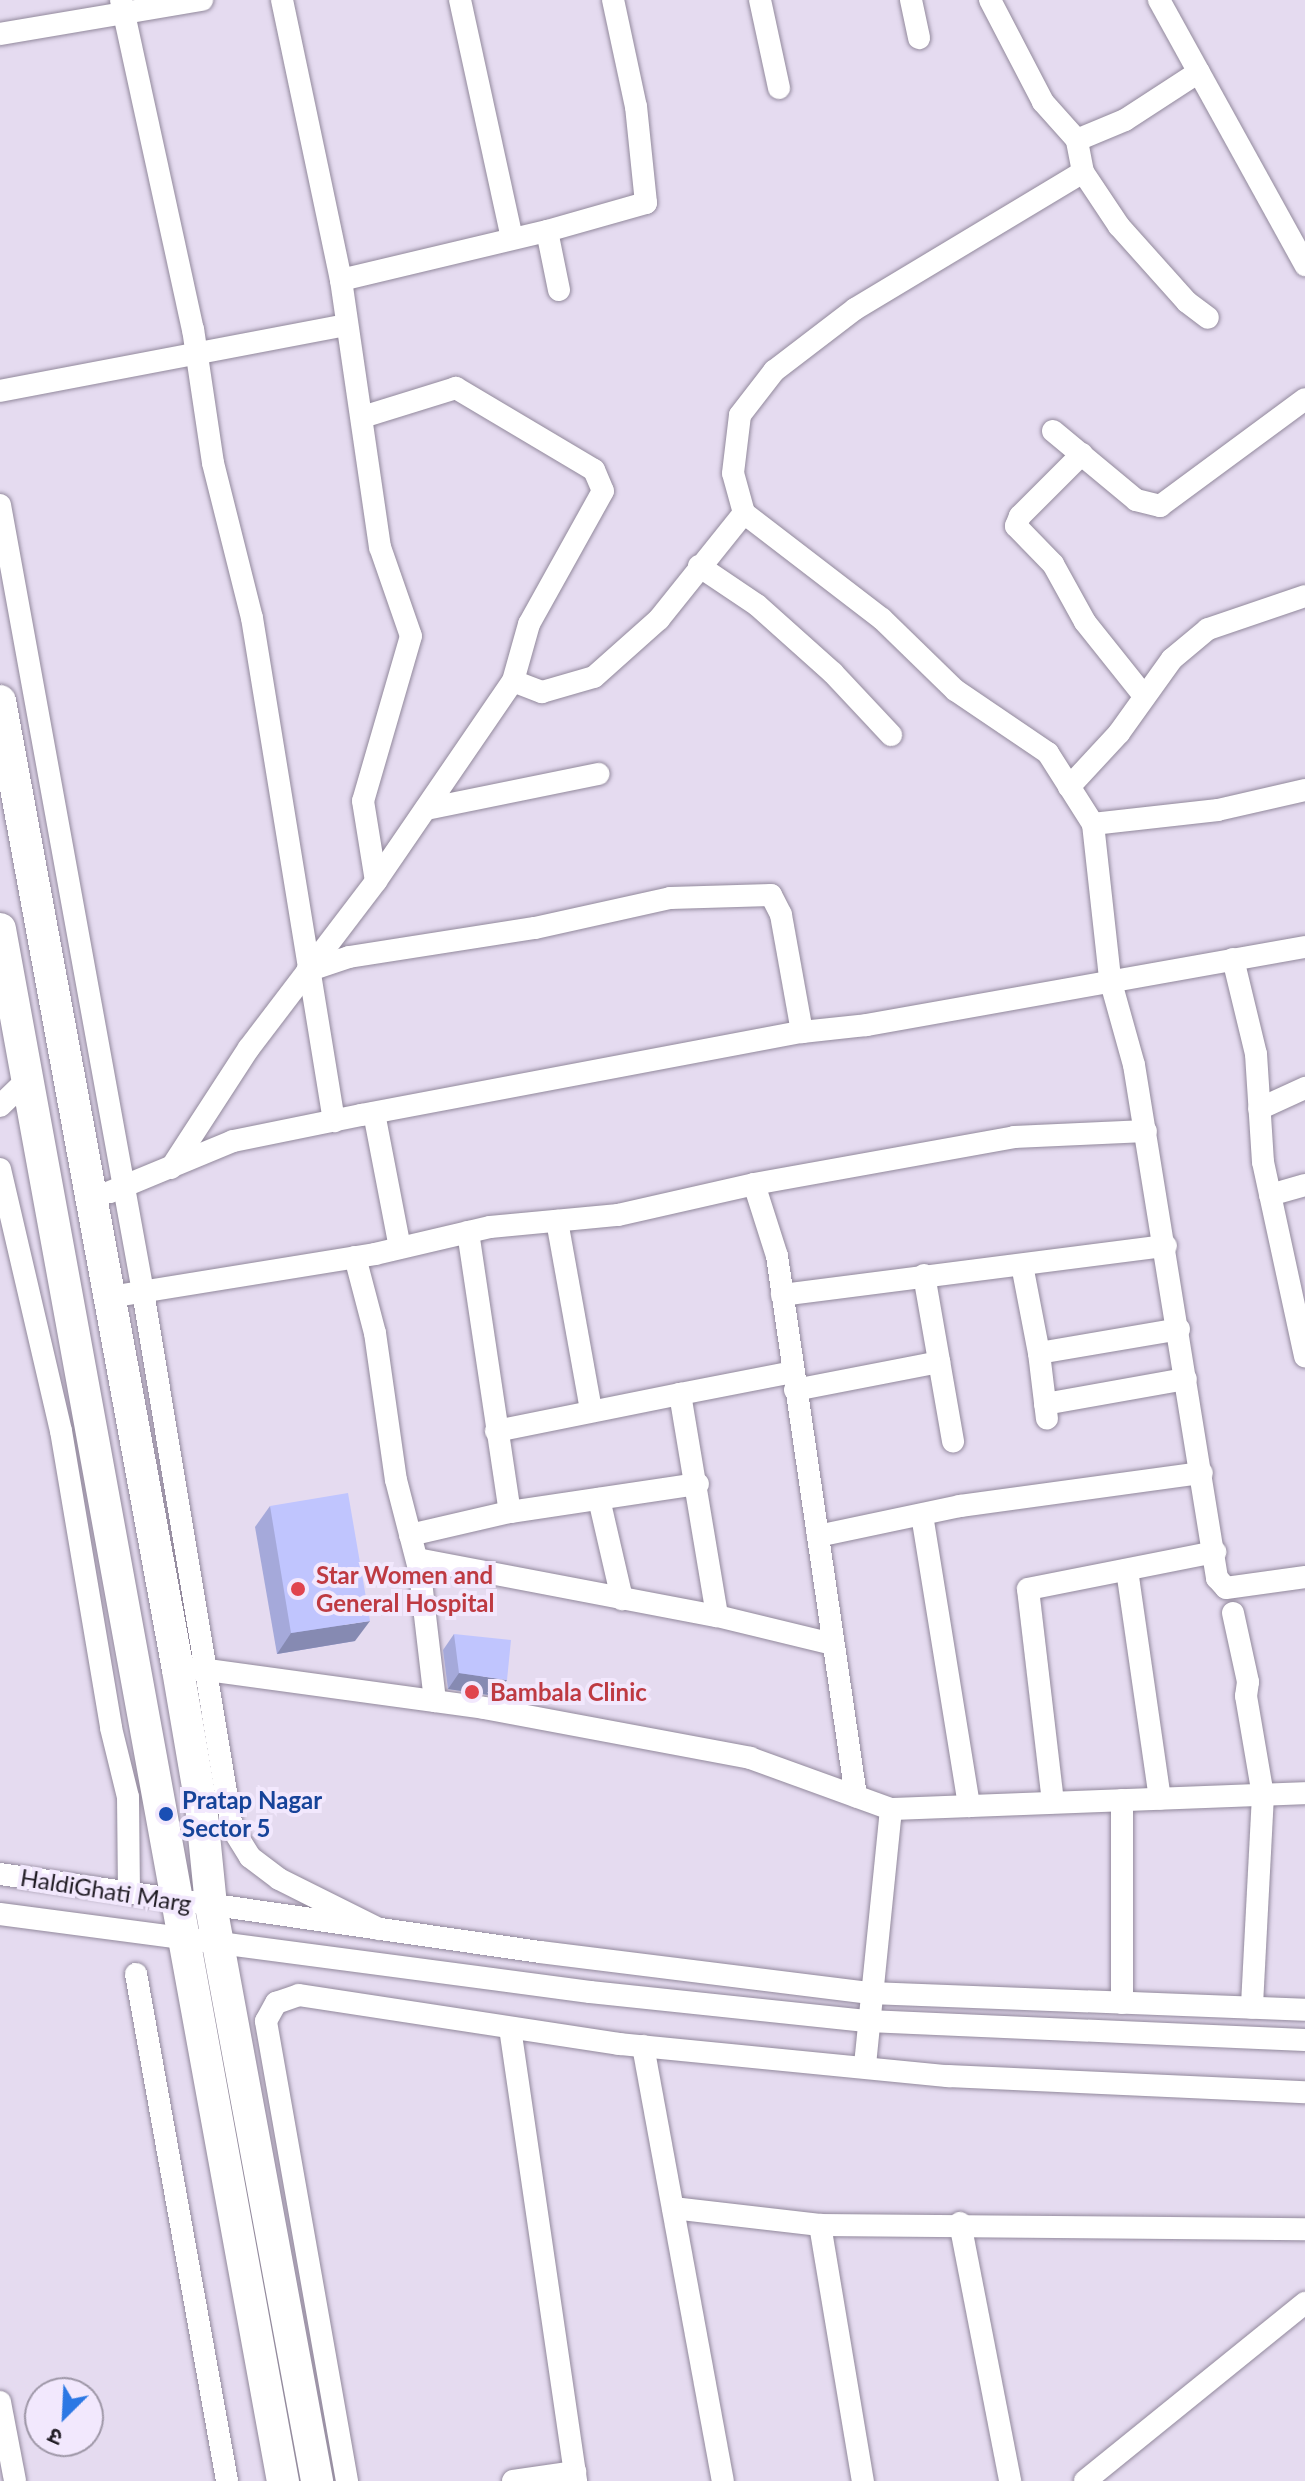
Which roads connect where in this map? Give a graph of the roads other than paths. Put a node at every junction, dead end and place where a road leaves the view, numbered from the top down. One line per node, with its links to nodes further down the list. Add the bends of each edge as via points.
1 (202, 0): 9 (street)
2 (282, 0): 19 (street)
3 (460, 0): 17 (street)
4 (613, 0): 16 (street, via 636,107 646,203)
5 (760, 0): 13 (street)
6 (911, 0): 11 (street)
7 (990, 0): 14 (street, via 1043,102)
8 (1159, 0): 12 (street)
9 (122, 7): 10 (street); 23 (street)
10 (0, 34)
11 (919, 38)
12 (1199, 72): 14 (street, via 1125,120); 18 (street)
13 (779, 88)
14 (1077, 140): 15 (street)
15 (1083, 172): 21 (street, via 1119,226); 30 (street, via 855,309 774,371 740,415 733,473)
16 (547, 231): 17 (street); 20 (street)
17 (512, 238): 19 (street)
18 (1305, 265)
19 (341, 280): 22 (street)
20 (559, 290)
21 (1208, 318)
22 (346, 325): 23 (street); 26 (street)
23 (197, 354): 24 (street); 46 (street, via 213,463 252,618)
24 (0, 391)
25 (1305, 399): 28 (street, via 1160,506 1136,500)
26 (363, 417): 33 (street, via 456,388 594,470 603,491 529,624); 42 (street, via 380,547 411,636 363,801)
27 (1053, 431): 28 (street)
28 (1082, 454): 34 (street, via 1016,526 1053,564 1085,622)
29 (0, 505): 60 (street)
30 (744, 513): 31 (street); 38 (street, via 882,619 955,690 1048,753)
31 (699, 566): 33 (street, via 659,619 594,677 542,692); 36 (street, via 757,605 833,673)
32 (1305, 596): 34 (street, via 1208,629 1172,659)
33 (513, 681): 40 (street)
34 (1144, 696): 38 (street)
35 (0, 701): 62 (highway)
36 (891, 735)
37 (598, 774): 40 (street)
38 (1069, 787): 41 (street)
39 (1305, 790): 41 (street, via 1218,810)
40 (426, 809): 42 (street)
41 (1093, 824): 47 (street)
42 (376, 881): 46 (street)
43 (0, 929): 49 (highway)
44 (1305, 947): 45 (street)
45 (1233, 959): 47 (street); 52 (street, via 1256,1054)
46 (307, 971): 48 (street, via 349,957 535,928 670,898 771,895 781,915); 54 (street); 56 (street)
47 (1110, 979): 48 (street, via 867,1025); 55 (street)
48 (802, 1032): 53 (street)
49 (26, 1081): 51 (street); 110 (highway)
50 (1305, 1088): 52 (street)
51 (0, 1106)
52 (1259, 1109): 61 (street)
53 (374, 1113): 54 (street); 66 (street)
54 (334, 1121): 56 (street, via 233,1141)
55 (1146, 1131): 58 (street, via 1014,1137); 65 (street)
56 (171, 1168): 60 (street)
57 (0, 1169): 109 (street, via 61,1431 111,1728 128,1797)
58 (754, 1184): 63 (street, via 618,1215); 71 (street, via 777,1256)
59 (1305, 1185): 61 (street)
60 (121, 1188): 62 (street); 70 (street)
61 (1270, 1195): 75 (street)
62 (90, 1199): 72 (highway)
63 (557, 1221): 64 (street); 80 (street)
64 (468, 1232): 66 (street); 81 (street)
65 (1166, 1246): 68 (street); 73 (street)
66 (400, 1248): 67 (street)
67 (355, 1257): 70 (street); 88 (street, via 375,1333 396,1480)
68 (1022, 1265): 69 (street); 74 (street)
69 (924, 1275): 71 (street); 76 (street)
70 (143, 1292): 72 (street); 98 (street)
71 (782, 1295): 78 (street)
72 (110, 1297): 98 (highway)
73 (1179, 1329): 74 (street); 77 (street)
74 (1039, 1353): 77 (street, via 1046,1412)
75 (1305, 1357)
76 (939, 1362): 78 (street); 82 (street)
77 (1186, 1379): 83 (street)
78 (794, 1381): 79 (street); 89 (street)
79 (680, 1394): 80 (street); 84 (street)
80 (591, 1410): 81 (street)
81 (496, 1431): 86 (street)
82 (953, 1441)
83 (1202, 1473): 87 (street); 90 (street)
84 (698, 1484): 85 (street); 96 (street)
85 (599, 1499): 86 (street); 94 (street)
86 (510, 1512): 88 (street)
87 (922, 1515): 89 (street); 106 (street)
88 (410, 1535): 91 (street)
89 (818, 1536): 97 (street)
90 (1215, 1552): 92 (street); 93 (street, via 1217,1578 1226,1588)
91 (417, 1559): 94 (street); 99 (street)
92 (1127, 1570): 103 (street); 105 (street, via 1028,1589)
93 (1305, 1577)
94 (622, 1599): 96 (street)
95 (1233, 1613): 101 (street)
96 (717, 1616): 97 (street)
97 (833, 1644): 102 (street)
98 (192, 1668): 99 (street); 111 (highway); 113 (street, via 232,1828 250,1857 279,1879)
99 (435, 1701): 102 (street, via 750,1758)
100 (1305, 1793): 101 (street)
101 (1263, 1795): 103 (street); 119 (street)
102 (856, 1796): 107 (street)
103 (1160, 1799): 104 (street)
104 (1122, 1800): 105 (street); 118 (street)
105 (1053, 1802): 106 (street)
106 (969, 1806): 107 (street)
107 (891, 1809): 117 (street)
108 (0, 1874): 109 (street, HaldiGhati Marg)
109 (129, 1892): 110 (street, HaldiGhati Marg)
110 (178, 1900): 111 (street, HaldiGhati Marg); 114 (highway)
111 (211, 1906): 113 (street, HaldiGhati Marg); 115 (highway)
112 (0, 1914): 114 (street, HaldiGhati Marg)
113 (379, 1929): 117 (street, HaldiGhati Marg)
114 (184, 1938): 115 (street, HaldiGhati Marg); 137 (highway)
115 (219, 1942): 121 (street, HaldiGhati Marg, via 590,1992); 138 (highway)
116 (136, 1974): 136 (street)
117 (870, 1993): 118 (street, HaldiGhati Marg); 121 (street)
118 (1122, 2003): 119 (street, HaldiGhati Marg)
119 (1252, 2008): 120 (street, HaldiGhati Marg)
120 (1305, 2010)
121 (868, 2021): 123 (street, HaldiGhati Marg); 125 (street)
122 (510, 2028): 124 (street); 134 (street); 139 (street, via 299,1995 276,2003 266,2021)
123 (1305, 2040)
124 (643, 2046): 125 (street); 127 (street)
125 (865, 2067): 126 (street, via 948,2076)
126 (1305, 2092)
127 (673, 2208): 129 (street); 141 (street)
128 (960, 2223): 129 (street); 130 (street); 143 (street)
129 (820, 2225): 142 (street)
130 (1305, 2229)
131 (1305, 2303): 144 (street)
132 (0, 2402): 133 (street)
133 (5, 2452): 135 (street)
134 (576, 2476): 140 (street)
135 (15, 2481)
136 (227, 2481)
137 (283, 2481)
138 (317, 2481)
139 (347, 2481)
140 (513, 2481)
141 (723, 2481)
142 (863, 2481)
143 (1010, 2481)
144 (1085, 2481)

